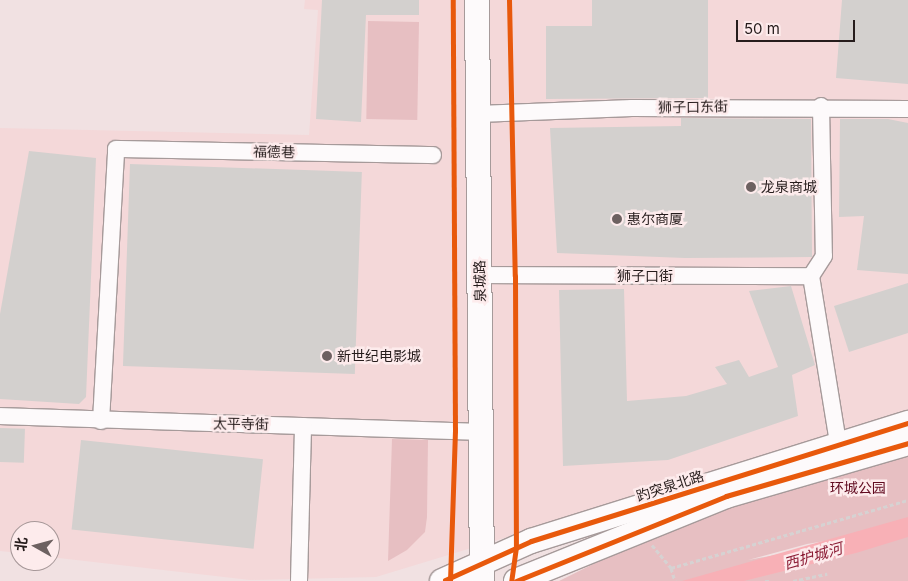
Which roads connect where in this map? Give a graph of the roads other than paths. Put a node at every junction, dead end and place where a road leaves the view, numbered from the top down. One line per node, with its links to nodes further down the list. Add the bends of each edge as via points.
1 (477, 0): 4 (main road, 泉城路)
2 (822, 106): 3 (street, 狮子口东街); 4 (street, 狮子口东街); 7 (street, via 824,256)
3 (908, 109)
4 (478, 114): 6 (main road, 泉城路)
5 (433, 155): 9 (street, 福德巷, via 116,149)
6 (480, 275): 7 (street, 狮子口街); 12 (main road, 泉城路)
7 (811, 276): 14 (street)
8 (0, 416): 9 (street, 太平寺街)
9 (101, 421): 11 (street, 太平寺街)
10 (908, 423): 14 (main road, 趵突泉北路)
11 (303, 426): 12 (street, 太平寺街); 16 (street)
12 (482, 432): 15 (main road, 泉城路)
13 (908, 442): 18 (main road, 趵突泉北路, via 726,496)
14 (838, 443): 15 (main road, 趵突泉北路, via 531,541)
15 (482, 572): 17 (main road, 趵突泉北路)
16 (299, 581)
17 (442, 581)
18 (516, 581)

